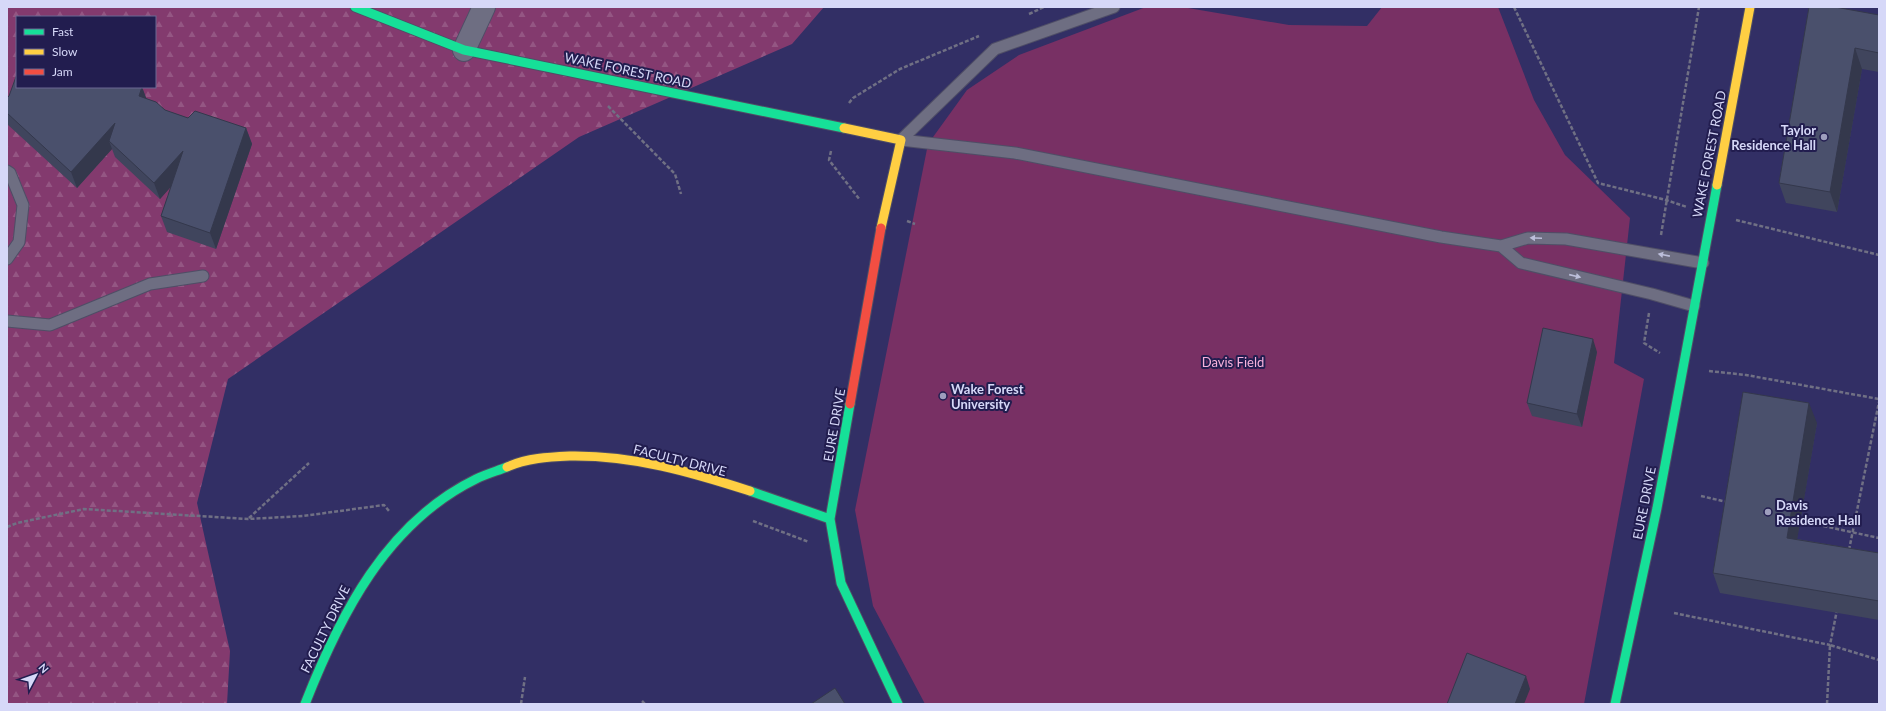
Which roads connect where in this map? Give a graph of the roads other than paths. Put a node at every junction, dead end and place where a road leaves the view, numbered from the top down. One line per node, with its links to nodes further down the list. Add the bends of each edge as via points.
1 (355, 7): 5 (street, WAKE FOREST ROAD)
2 (484, 7): 5 (street)
3 (1114, 7): 6 (lane, via 995,49)
4 (1750, 7): 10 (street, WAKE FOREST ROAD)
5 (464, 50): 6 (street, WAKE FOREST ROAD)
6 (902, 140): 8 (lane, via 1015,153 1441,237); 14 (street, EURE DRIVE, via 884,213)
7 (7, 172): 9 (lane, via 10,173 23,205 19,242)
8 (1501, 246): 10 (lane, one-way to 8, via 1566,239 1528,238); 12 (lane, one-way to 12, via 1521,263)
9 (7, 259)
10 (1703, 262): 12 (street, WAKE FOREST ROAD)
11 (203, 276): 13 (lane, via 150,284 50,325)
12 (1694, 306): 17 (street, EURE DRIVE, via 1657,508)
13 (7, 321)
14 (830, 519): 15 (street, FACULTY DRIVE, via 702,476 642,461 592,457 541,459 517,463 470,481 438,501 406,529 361,584 348,605 316,673); 16 (street, EURE DRIVE, via 841,583)
15 (305, 704)
16 (898, 704)
17 (1614, 704)

